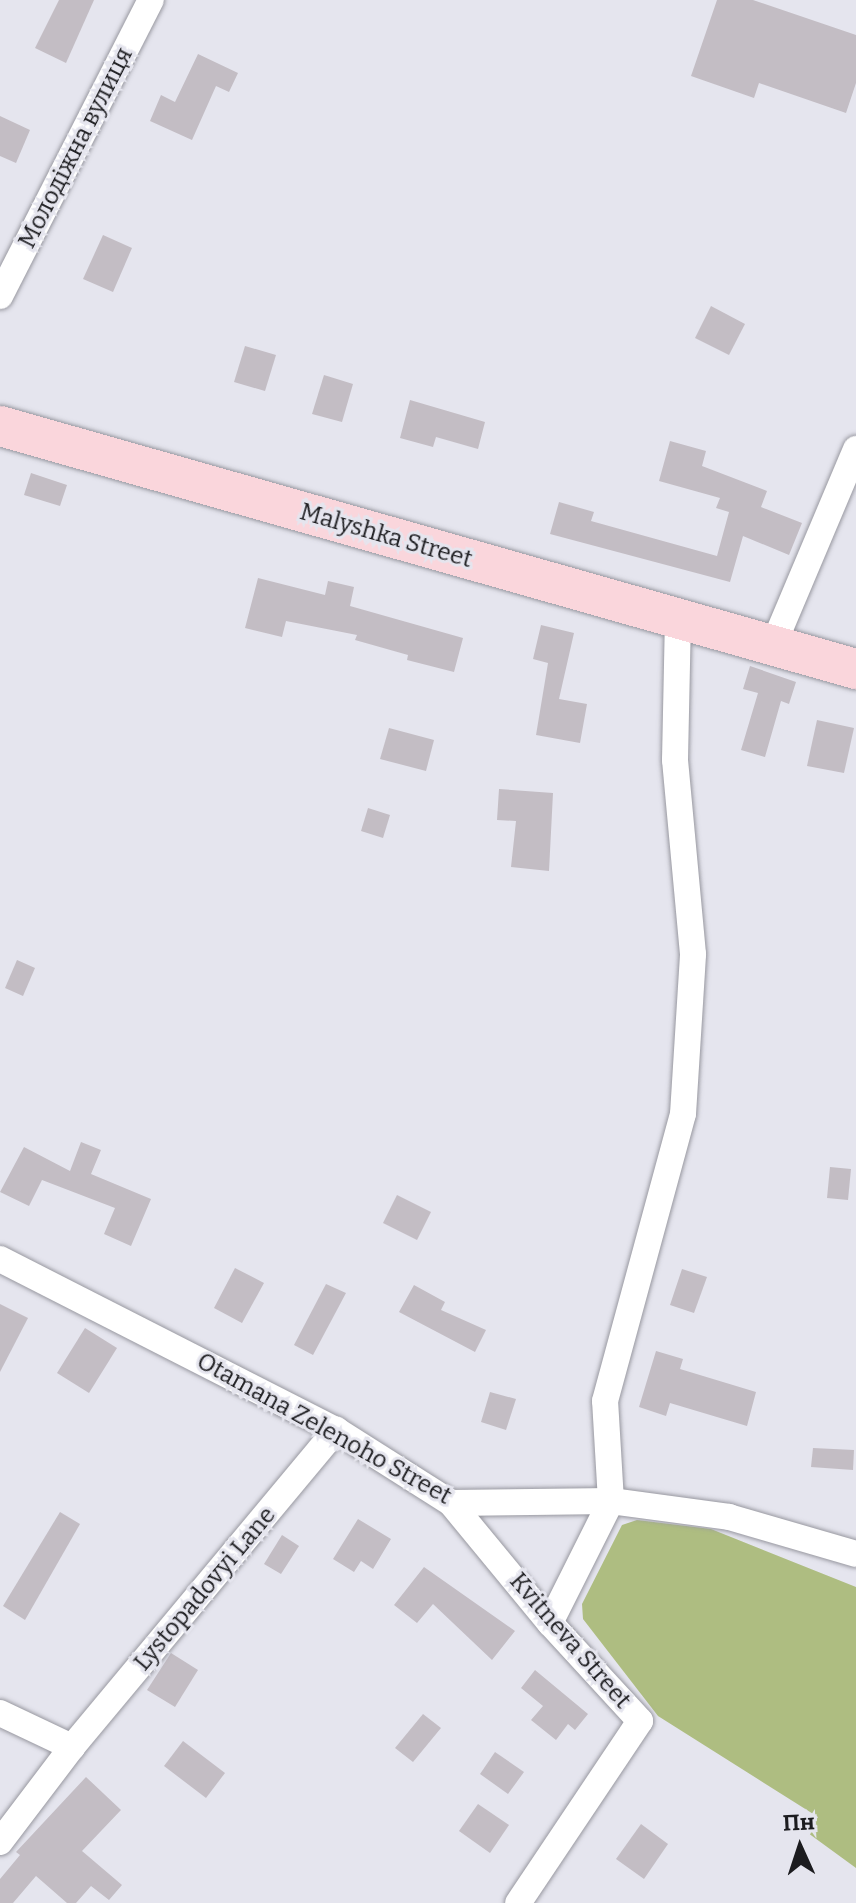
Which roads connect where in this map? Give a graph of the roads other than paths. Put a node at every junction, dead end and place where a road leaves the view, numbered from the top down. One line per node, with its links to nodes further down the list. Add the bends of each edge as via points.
1 (151, 0): 2 (street, Молодіжна вулиця)
2 (0, 296)
3 (0, 426): 5 (main road, Malyshka Street)
4 (856, 449): 6 (street)
5 (678, 620): 6 (main road, Malyshka Street); 10 (street, via 675,760 693,954 683,1114 605,1401)
6 (772, 648): 7 (main road, Malyshka Street)
7 (856, 669)
8 (0, 1259): 9 (street, Otamana Zelenoho Street)
9 (336, 1430): 11 (street, Otamana Zelenoho Street); 15 (street, Lystopadovyi Lane)
10 (611, 1501): 11 (street, Otamana Zelenoho Street); 12 (street, Otamana Zelenoho Street, via 729,1517); 13 (street)
11 (451, 1503): 13 (street, Kvitneva Street)
12 (856, 1554)
13 (550, 1623): 17 (street, Kvitneva Street, via 640,1721)
14 (0, 1713): 15 (street)
15 (72, 1747): 16 (street, Lystopadovyi Lane)
16 (0, 1842)
17 (518, 1903)

